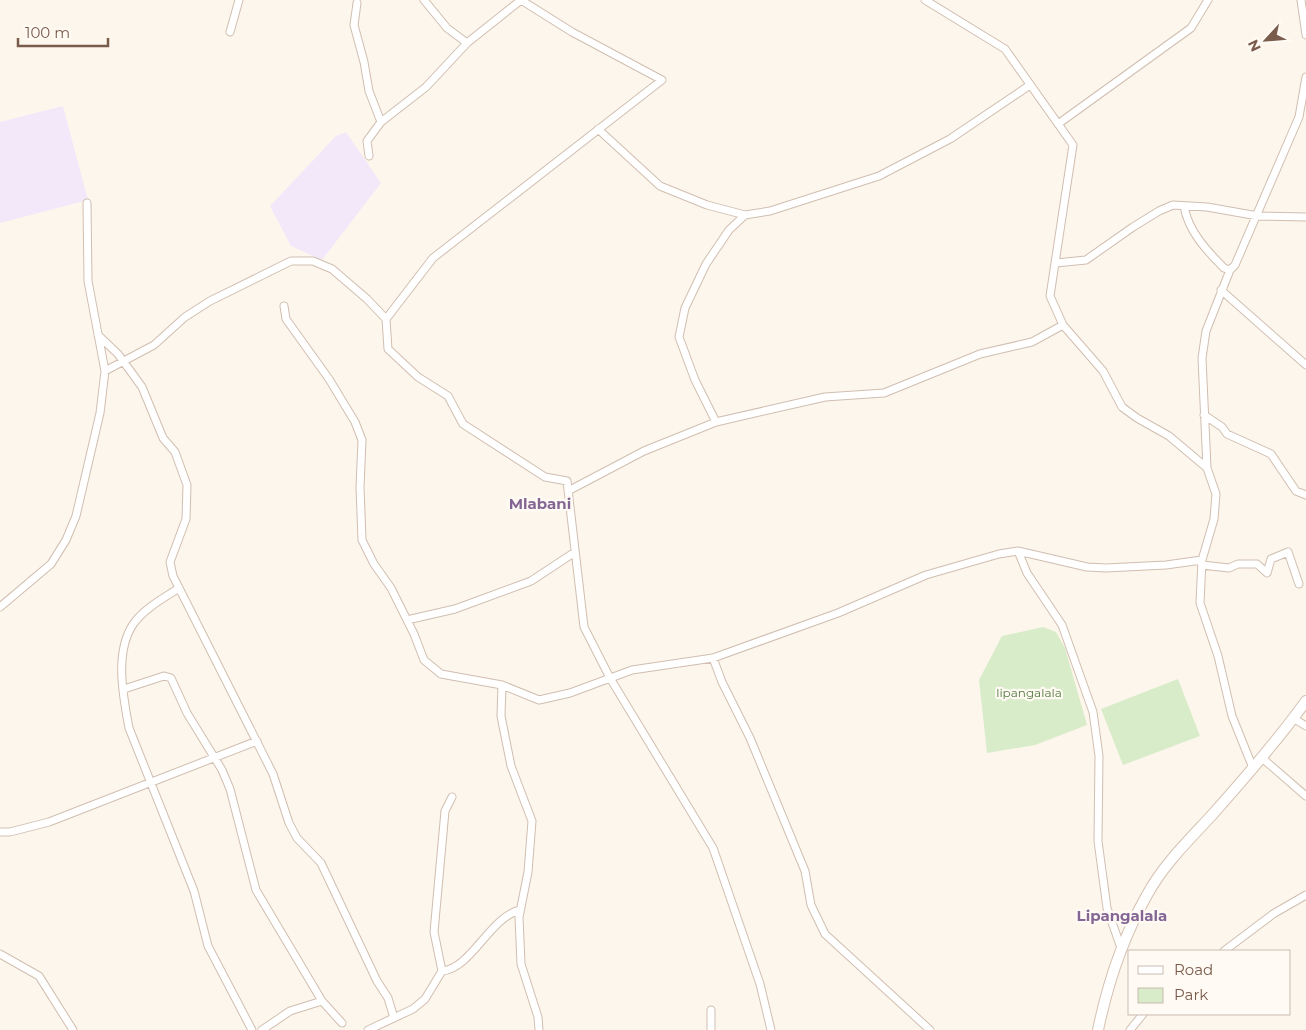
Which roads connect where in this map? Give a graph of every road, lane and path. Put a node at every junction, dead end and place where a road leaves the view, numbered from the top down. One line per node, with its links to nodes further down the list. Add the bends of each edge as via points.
1 (239, 0): 8 (street)
2 (424, 0): 10 (street, via 447,28)
3 (521, 0): 10 (street); 15 (street, via 572,32 662,80)
4 (925, 0): 12 (street, via 1005,49)
5 (1208, 0): 14 (street, via 1192,28)
6 (1301, 0): 9 (street)
7 (357, 3): 13 (street, via 354,25 369,91)
8 (230, 32)
9 (1306, 35)
10 (467, 43): 13 (street, via 426,87)
11 (1306, 77): 20 (street, via 1299,117)
12 (1030, 85): 14 (street); 19 (street, via 950,139 879,176 770,211)
13 (381, 122): 16 (street, via 367,141)
14 (1058, 124): 22 (street, via 1073,145)
15 (598, 129): 19 (street, via 660,186 707,205); 26 (street, via 433,258)
16 (368, 156)
17 (87, 203): 28 (street, via 88,281)
18 (1184, 206): 20 (street); 22 (street, via 1173,205 1159,210 1086,260); 23 (street, via 1189,225 1198,239 1219,263)
19 (745, 215): 33 (street, via 729,230 706,264 685,308 679,337)
20 (1258, 216): 21 (street); 23 (street)
21 (1306, 217)
22 (1056, 263): 27 (street, via 1050,296)
23 (1230, 270): 24 (street)
24 (1221, 290): 30 (street); 32 (street, via 1206,330 1202,358)
25 (284, 306): 43 (street, via 286,319 355,422 362,440 362,540)
26 (386, 319): 29 (street, via 332,270 313,261 291,261 204,305 154,345); 35 (street, via 388,348 418,377 448,396 464,424 545,477 566,481)
27 (1063, 325): 33 (street, via 1032,342 980,354 884,393 825,397); 34 (street, via 1103,371 1122,407 1169,436)
28 (98, 336): 29 (street); 31 (street)
29 (124, 362): 31 (street); 41 (street, via 142,387 163,438 175,452 187,485 186,519 170,562)
30 (1306, 365)
31 (105, 372): 42 (street, via 100,413 76,516 66,540 52,564)
32 (1204, 415): 34 (street); 36 (street, via 1227,434 1271,454 1296,491)
33 (716, 422): 35 (street, via 644,451)
34 (1207, 468): 39 (street, via 1216,494 1214,519)
35 (568, 491): 38 (street)
36 (1306, 495)
37 (1018, 551): 39 (street, via 1087,567 1131,568); 44 (street, via 926,575 838,613); 61 (street, via 1027,573 1062,626 1093,712 1099,756 1098,840 1107,908)
38 (575, 552): 43 (street, via 531,580 455,609); 45 (street, via 584,627)
39 (1202, 562): 40 (street, via 1229,568 1238,564 1257,564 1267,573 1271,559 1288,552); 54 (street, via 1200,603 1218,656 1232,716)
40 (1299, 584)
41 (180, 588): 47 (street, via 146,610 126,637 123,648); 51 (street)
42 (0, 607)
43 (407, 620): 46 (street, via 424,660 441,674)
44 (713, 658): 45 (street, via 632,670); 77 (street, via 750,738 804,871 811,905 825,934)
45 (610, 678): 46 (street, via 539,700); 76 (street, via 714,848 760,984)
46 (502, 685): 60 (street, via 501,716 511,766 532,821 528,872)
47 (124, 689): 52 (street, via 164,676 171,678 187,713); 55 (street, via 129,728)
48 (1306, 701): 49 (main road)
49 (1293, 718): 50 (street); 53 (main road)
50 (1306, 726)
51 (257, 741): 52 (street); 68 (street, via 273,774 289,824 321,863 388,998)
52 (215, 758): 55 (street); 65 (street, via 230,789 256,890)
53 (1262, 758): 54 (main road); 57 (street)
54 (1253, 768): 61 (main road, via 1173,858 1148,893)
55 (150, 784): 58 (street, via 48,822); 71 (street, via 194,891 208,946)
56 (452, 796): 64 (street, via 445,811 434,932)
57 (1306, 796)
58 (0, 832)
59 (1306, 895): 62 (street, via 1273,914)
60 (520, 910): 64 (street, via 486,934 457,966); 74 (street, via 521,964 538,1016)
61 (1121, 948): 78 (main road)
62 (1225, 950)
63 (0, 954): 70 (street, via 39,976)
64 (442, 971): 68 (street, via 425,999)
65 (322, 1001): 69 (street); 72 (street, via 290,1011)
66 (711, 1010): 75 (street)
67 (1141, 1015): 79 (street)
68 (394, 1018): 73 (street)
69 (342, 1023)
70 (73, 1030)
71 (252, 1030)
72 (262, 1030)
73 (368, 1030)
74 (539, 1030)
75 (711, 1030)
76 (771, 1030)
77 (930, 1030)
78 (1098, 1030)
79 (1130, 1030)

